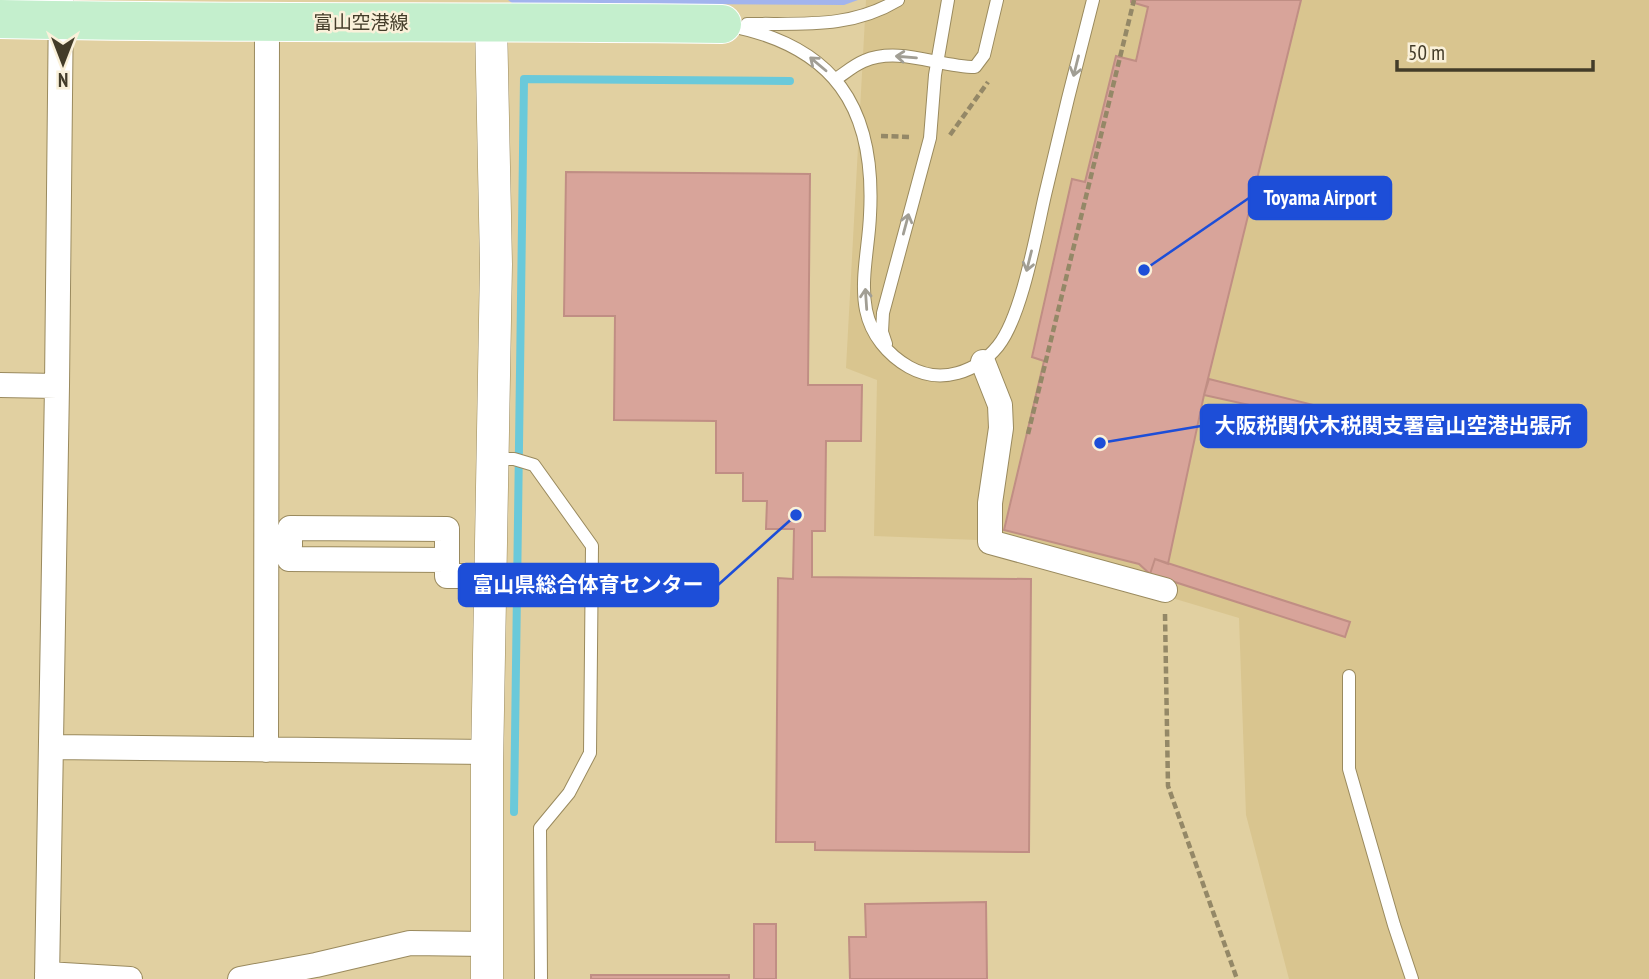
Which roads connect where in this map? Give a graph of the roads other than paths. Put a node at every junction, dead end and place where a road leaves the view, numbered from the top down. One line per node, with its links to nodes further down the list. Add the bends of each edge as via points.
1 (898, 0): 9 (lane, via 867,16 838,22)
2 (948, 0): 10 (lane)
3 (997, 0): 10 (lane, via 985,55 975,67)
4 (1093, 0): 13 (lane, one-way to 13, via 1013,319 1000,344)
5 (61, 10): 7 (main road, 富山空港線); 8 (main road, 富山空港線); 15 (street)
6 (490, 11): 8 (main road, 富山空港線); 9 (main road, 富山空港線); 16 (street)
7 (0, 19)
8 (267, 23): 17 (street)
9 (722, 24): 11 (lane, one-way to 9, via 780,40)
10 (937, 63): 11 (lane, one-way to 11, via 908,56 880,57 864,61); 12 (lane, one-way to 10, via 882,332 883,313 930,138)
11 (836, 79): 12 (lane, one-way to 11, via 883,346 866,310 870,166 856,109)
12 (896, 359): 13 (lane, via 913,369 953,375)
13 (983, 362): 19 (street, via 1000,405 1001,428 990,503 990,542 1080,575)
14 (0, 385): 15 (street)
15 (57, 386): 21 (street)
16 (503, 459): 18 (street); 29 (lane, via 534,465 592,546 590,753 569,793 540,828)
17 (278, 545): 18 (street, via 290,528 447,529 447,576); 22 (street)
18 (490, 576): 23 (street)
19 (1165, 590)
20 (1349, 676): 30 (lane, via 1349,769)
21 (52, 747): 22 (street); 25 (street)
22 (266, 750): 23 (street)
23 (487, 752): 24 (street)
24 (488, 944): 27 (street, via 411,943); 28 (street)
25 (47, 977): 26 (street)
26 (130, 979)
27 (240, 979)
28 (487, 979)
29 (541, 979)
30 (1412, 979)

